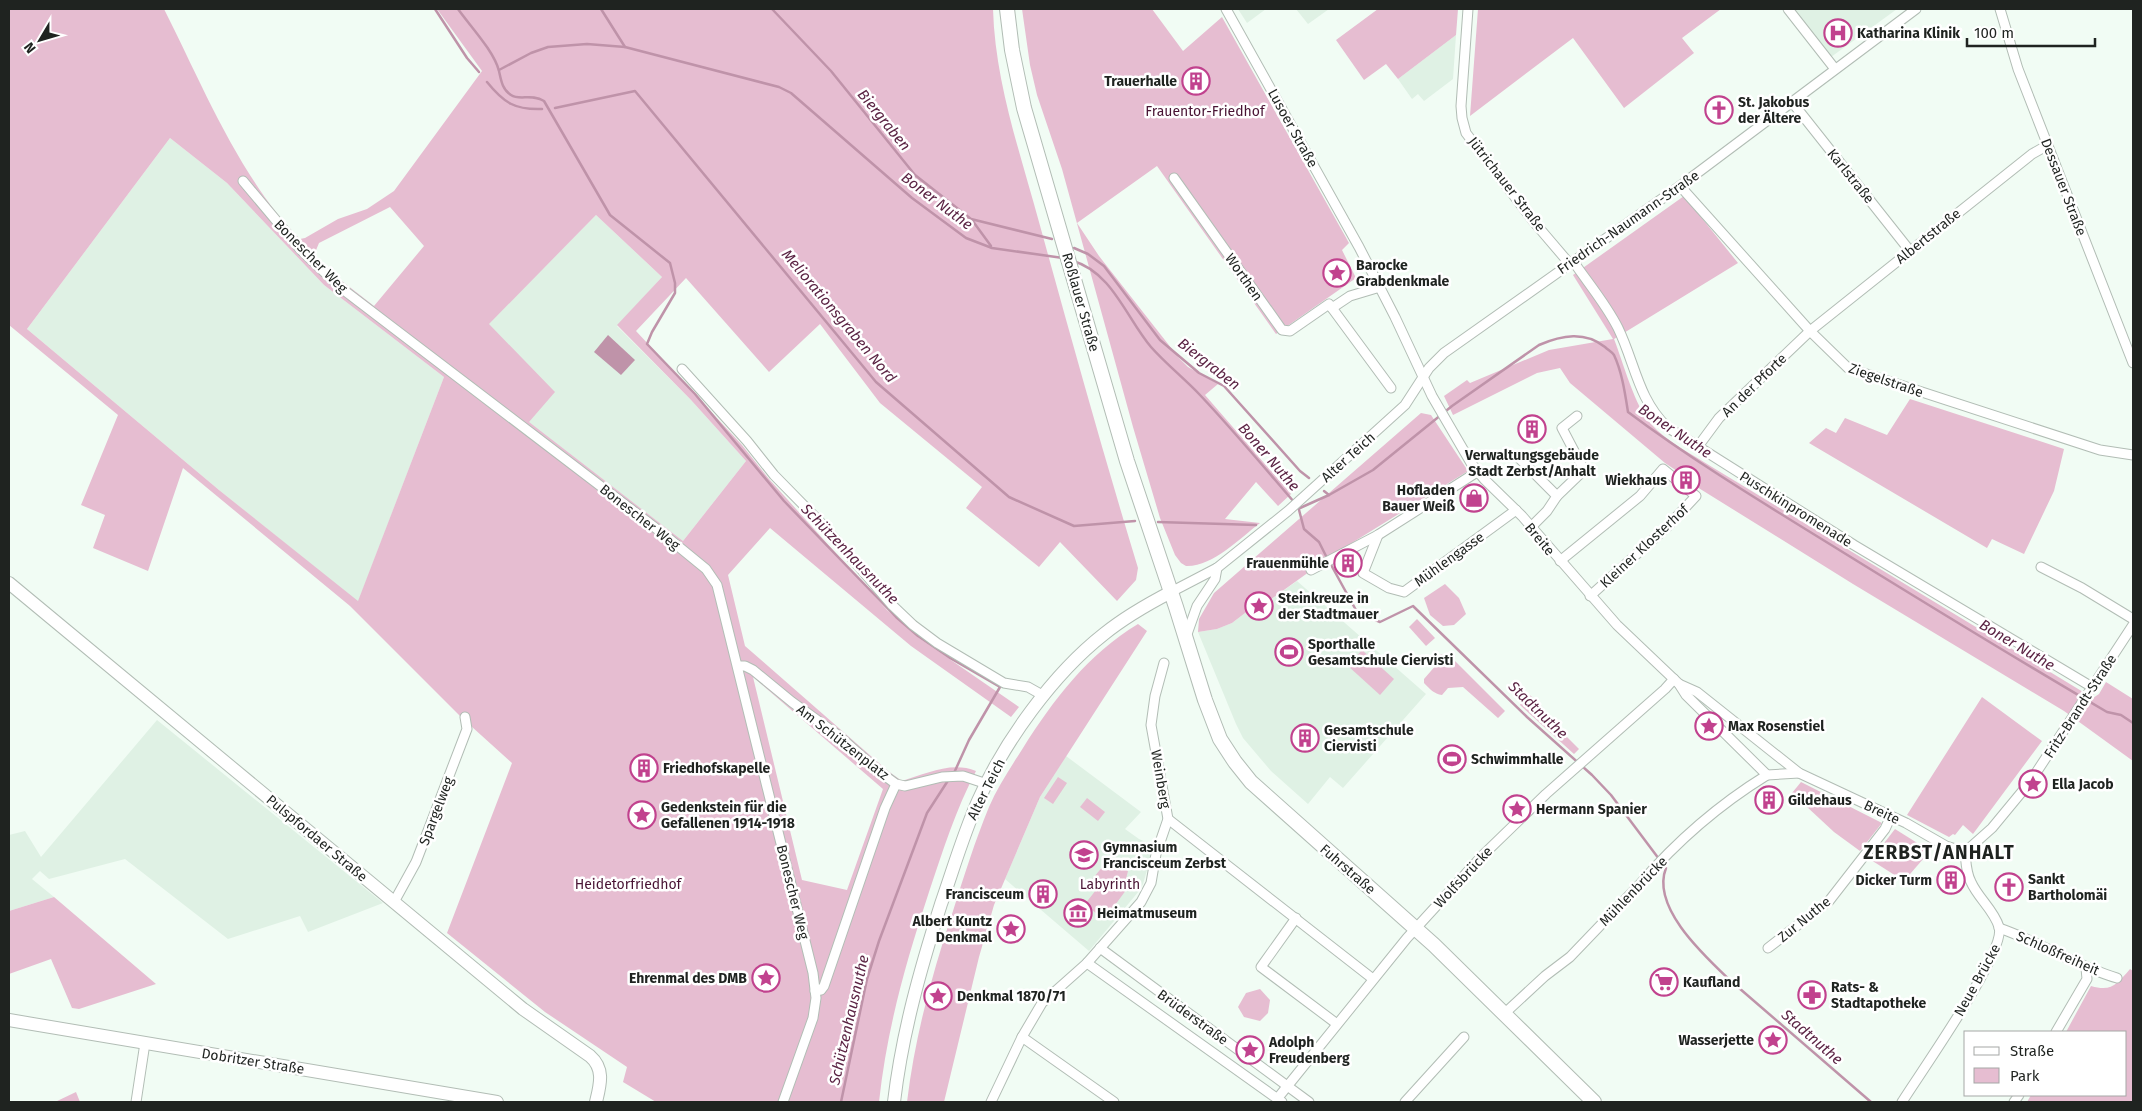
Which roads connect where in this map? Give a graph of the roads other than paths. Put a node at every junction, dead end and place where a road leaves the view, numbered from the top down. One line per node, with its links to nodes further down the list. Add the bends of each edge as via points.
1 (1007, 9): 36 (main road, Roßlauer Straße, via 1020,89 1129,470)
2 (1468, 9): 14 (street, Jütrichauer Straße, via 1461,106 1466,133 1523,207)
3 (1788, 9): 7 (street)
4 (1916, 9): 7 (street, Friedrich-Naumann-Straße)
5 (2000, 9): 9 (street, Dessauer Straße, via 2015,60)
6 (1230, 10): 15 (street, Lusoer Straße)
7 (1835, 68): 8 (street, Friedrich-Naumann-Straße)
8 (1792, 102): 12 (street, Friedrich-Naumann-Straße); 13 (street, Karlstraße)
9 (2048, 145): 13 (street, Albertstraße, via 2032,154); 18 (street, Dessauer Straße)
10 (1174, 178): 16 (street, Worthen, via 1282,330 1290,331)
11 (243, 181): 42 (street, Bonescher Weg, via 301,250 341,288 706,569 721,594)
12 (1680, 186): 14 (street, Friedrich-Naumann-Straße); 17 (street, Ziegelstraße)
13 (1910, 251): 17 (street, Albertstraße)
14 (1571, 262): 20 (street, Friedrich-Naumann-Straße, via 1447,350); 44 (street, Puschkinpromenade, via 1617,326 1644,397 1667,427)
15 (1380, 286): 16 (street, Worthen); 20 (street, Breite)
16 (1331, 306): 21 (street)
17 (1810, 331): 23 (street, An der Pforte, via 1719,418); 24 (street, Ziegelstraße, via 1842,363 1854,370 2100,450)
18 (2133, 364)
19 (682, 369): 45 (street, via 774,475 913,625 1004,683 1028,687)
20 (1423, 377): 26 (street, Breite); 33 (street, Alter Teich, via 1405,405 1288,511)
21 (1391, 388)
22 (1577, 416): 27 (street, via 1562,428 1584,470)
23 (1702, 441)
24 (2133, 455)
25 (1517, 456): 27 (street)
26 (1477, 472): 28 (street, Breite); 30 (street)
27 (1557, 496): 29 (street)
28 (1516, 510): 29 (street, Breite); 30 (street, Mühlengasse, via 1404,592 1363,573)
29 (1531, 527): 31 (street, Breite)
30 (1378, 535): 34 (street)
31 (1560, 561): 37 (street, Breite); 37 (street, Kleiner Klosterhof, via 1640,496 1663,469 1696,496 1667,527)
32 (2041, 567): 38 (street)
33 (1218, 568): 36 (street, Alter Teich); 40 (street, Alter Teich, via 1215,579 1197,606)
34 (1311, 570)
35 (9, 583): 54 (main road, Pulspfordaer Straße)
36 (1171, 592): 40 (main road, Fuhrstraße); 45 (main road, Alter Teich, via 1104,634 1072,663)
37 (1590, 596): 43 (street, Breite)
38 (2133, 619)
39 (2133, 625): 44 (street, Fritz-Brandt-Straße)
40 (1186, 637): 57 (main road, Fuhrstraße, via 1214,727 1243,773)
41 (1164, 663): 52 (street, Weinberg, via 1151,725)
42 (738, 666): 49 (street, Am Schützenplatz, via 753,670); 64 (street, Bonescher Weg)
43 (1677, 682): 47 (street, Breite, via 1698,692); 48 (street, Breite, via 1686,695); 57 (street, Wolfsbrücke, via 1573,770 1482,856)
44 (2090, 689): 53 (street, Fritz-Brandt-Straße, via 2010,808)
45 (1044, 696): 50 (main road, Alter Teich, via 1016,734)
46 (465, 716): 54 (street, Spargelweg, via 467,729 430,828)
47 (1799, 773): 48 (street, Breite); 51 (street, Breite)
48 (1767, 775): 65 (street, Mühlenbrücke, via 1703,820 1570,957)
49 (896, 784): 50 (street, Am Schützenplatz, via 905,786 957,776); 64 (street, Bonescher Weg, via 824,986)
50 (987, 784): 78 (main road, Alter Teich, via 961,844 916,986)
51 (1891, 816): 53 (street, Breite, via 1946,846); 59 (street, Zur Nuthe, via 1885,829 1830,901)
52 (1168, 820): 55 (street); 58 (street, Weinberg, via 1156,854 1151,883 1141,902)
53 (1965, 852): 56 (street, Neue Brücke, via 1970,880)
54 (394, 902): 76 (main road, Pulspfordaer Straße, via 529,1014 596,1061 601,1078)
55 (1296, 918): 63 (street); 67 (street, via 1261,967)
56 (1999, 928): 61 (street, Schloßfreiheit, via 2023,936); 84 (street, Neue Brücke, via 1998,942 1985,968)
57 (1416, 929): 63 (street, Wolfsbrücke); 65 (main road, Fuhrstraße)
58 (1100, 948): 60 (street, Weinberg); 72 (street, Brüderstraße)
59 (1768, 948)
60 (1087, 963): 69 (street, Weinberg, via 1042,1003); 73 (street, Brüderstraße)
61 (2086, 968): 62 (street, Schloßfreiheit); 68 (street, via 2087,979)
62 (2117, 978)
63 (1373, 979): 67 (street, Wolfsbrücke)
64 (815, 992): 77 (street, Bonescher Weg, via 812,1018)
65 (1505, 1013): 83 (main road, Fuhrstraße)
66 (9, 1020): 71 (main road, Dobritzer Straße)
67 (1337, 1024): 72 (street, Wolfsbrücke)
68 (2057, 1031)
69 (1022, 1037): 79 (street, Weinberg); 80 (street)
70 (1464, 1037): 82 (street)
71 (145, 1043): 74 (street); 75 (main road, Dobritzer Straße)
72 (1287, 1086): 73 (street, Wolfsbrücke); 81 (street, Brüderstraße)
73 (1279, 1101)
74 (136, 1102)
75 (497, 1102)
76 (596, 1102)
77 (783, 1102)
78 (894, 1102)
79 (991, 1102)
80 (1114, 1102)
81 (1309, 1102)
82 (1405, 1102)
83 (1594, 1102)
84 (1902, 1102)

